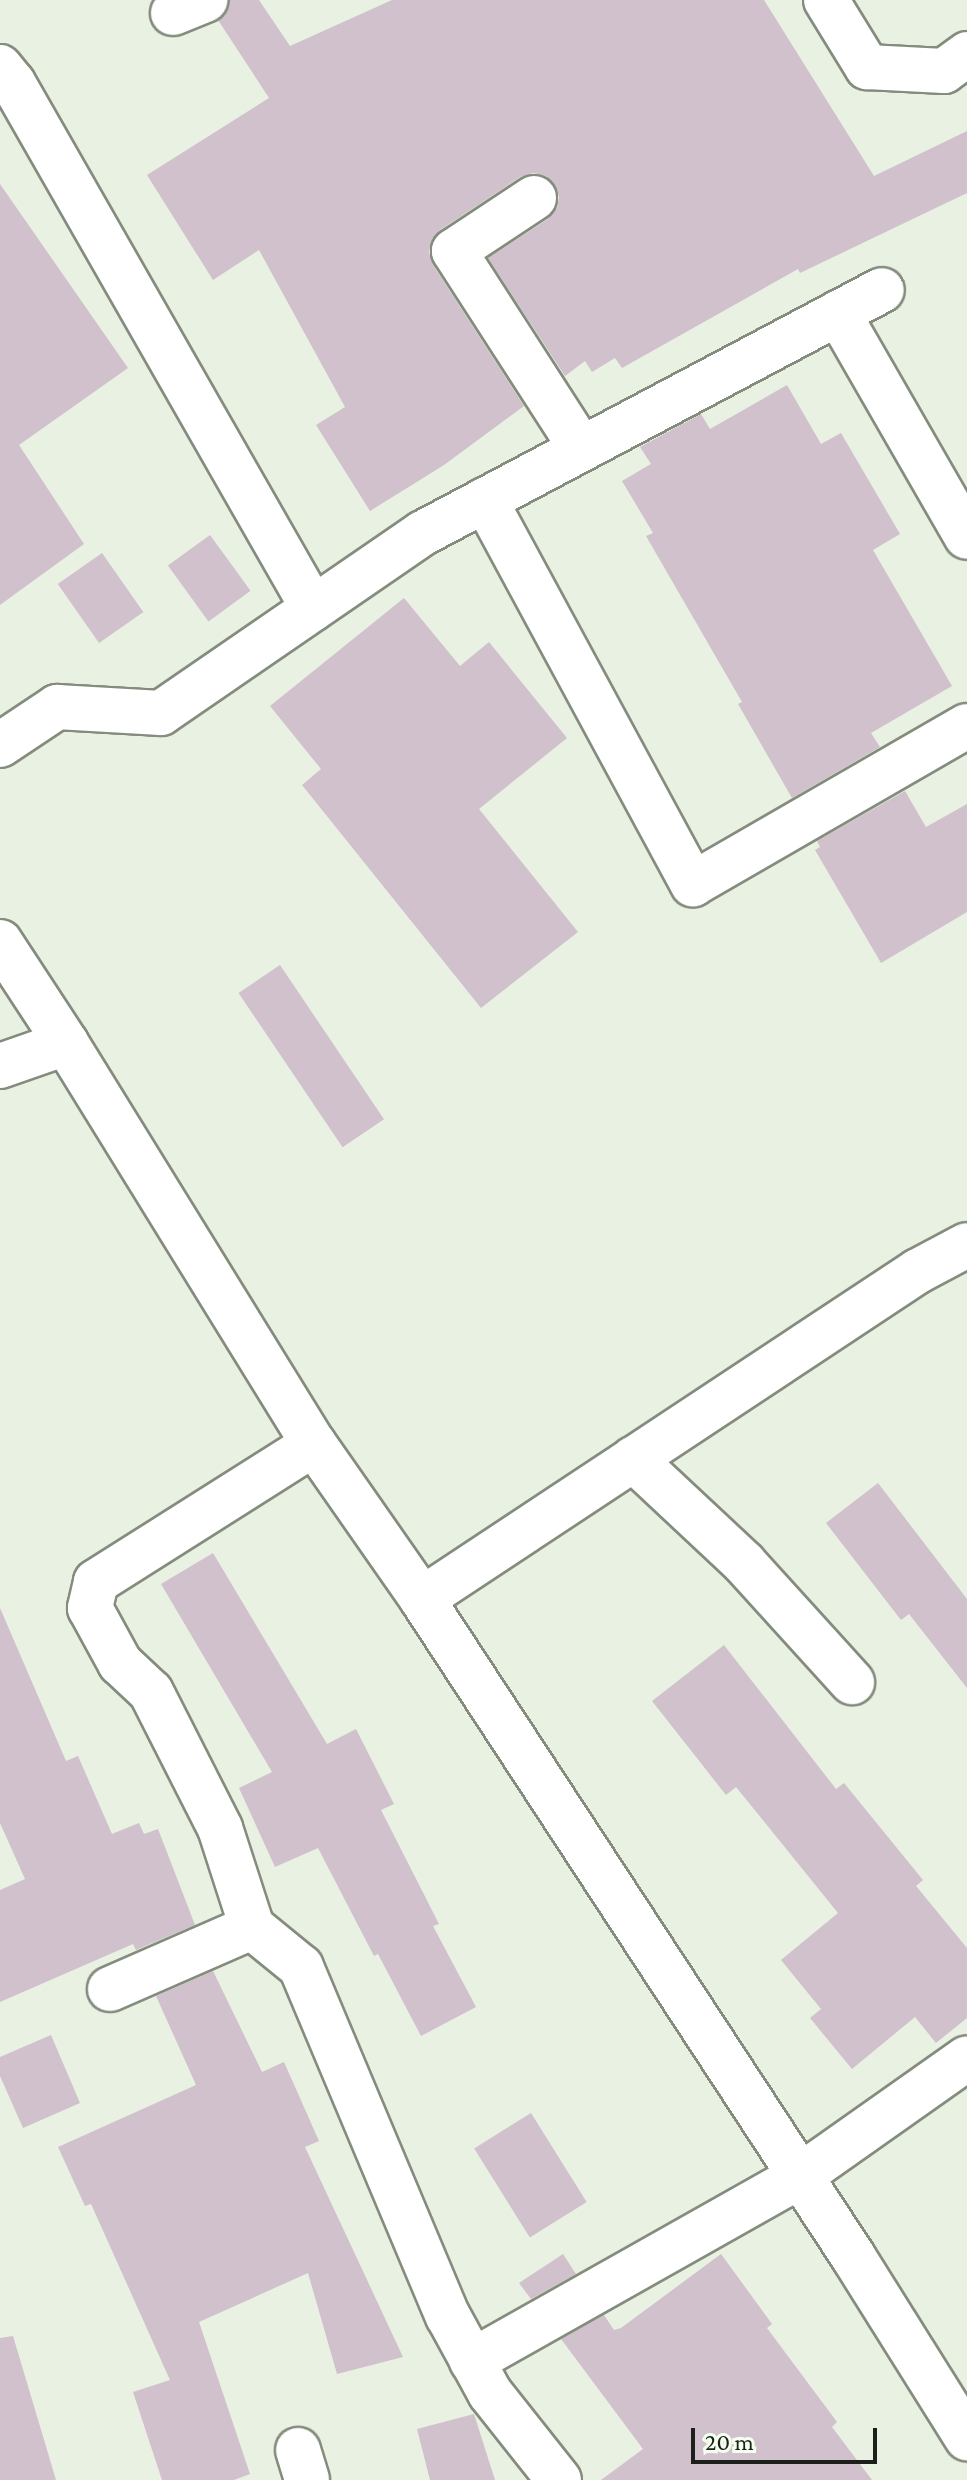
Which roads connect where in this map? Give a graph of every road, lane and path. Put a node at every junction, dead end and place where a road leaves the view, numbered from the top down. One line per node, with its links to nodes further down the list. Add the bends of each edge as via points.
1 (826, 0): 2 (street, via 867,67 944,71)
2 (967, 54)
3 (0, 67): 10 (street)
4 (534, 198): 7 (street, via 454,251)
5 (882, 290): 6 (street)
6 (838, 313): 7 (street); 9 (street)
7 (581, 448): 8 (street)
8 (485, 500): 10 (street, via 423,533); 11 (street, via 693,884)
9 (967, 537)
10 (313, 608): 12 (street, via 161,713 57,707)
11 (967, 726)
12 (0, 745)
13 (0, 942): 14 (street)
14 (66, 1043): 15 (street); 17 (street)
15 (0, 1066)
16 (967, 1245): 18 (street, via 918,1271)
17 (314, 1444): 19 (street); 21 (street, via 96,1582 90,1608 120,1663 151,1692 220,1828)
18 (633, 1459): 19 (street); 20 (street, via 744,1563)
19 (422, 1599): 24 (street)
20 (852, 1682)
21 (252, 1927): 22 (street); 25 (street, via 301,1967 448,2316)
22 (110, 1989)
23 (967, 2058): 24 (street)
24 (800, 2176): 25 (street); 26 (street)
25 (472, 2361): 27 (street, via 490,2393)
26 (967, 2438)
27 (559, 2480)

